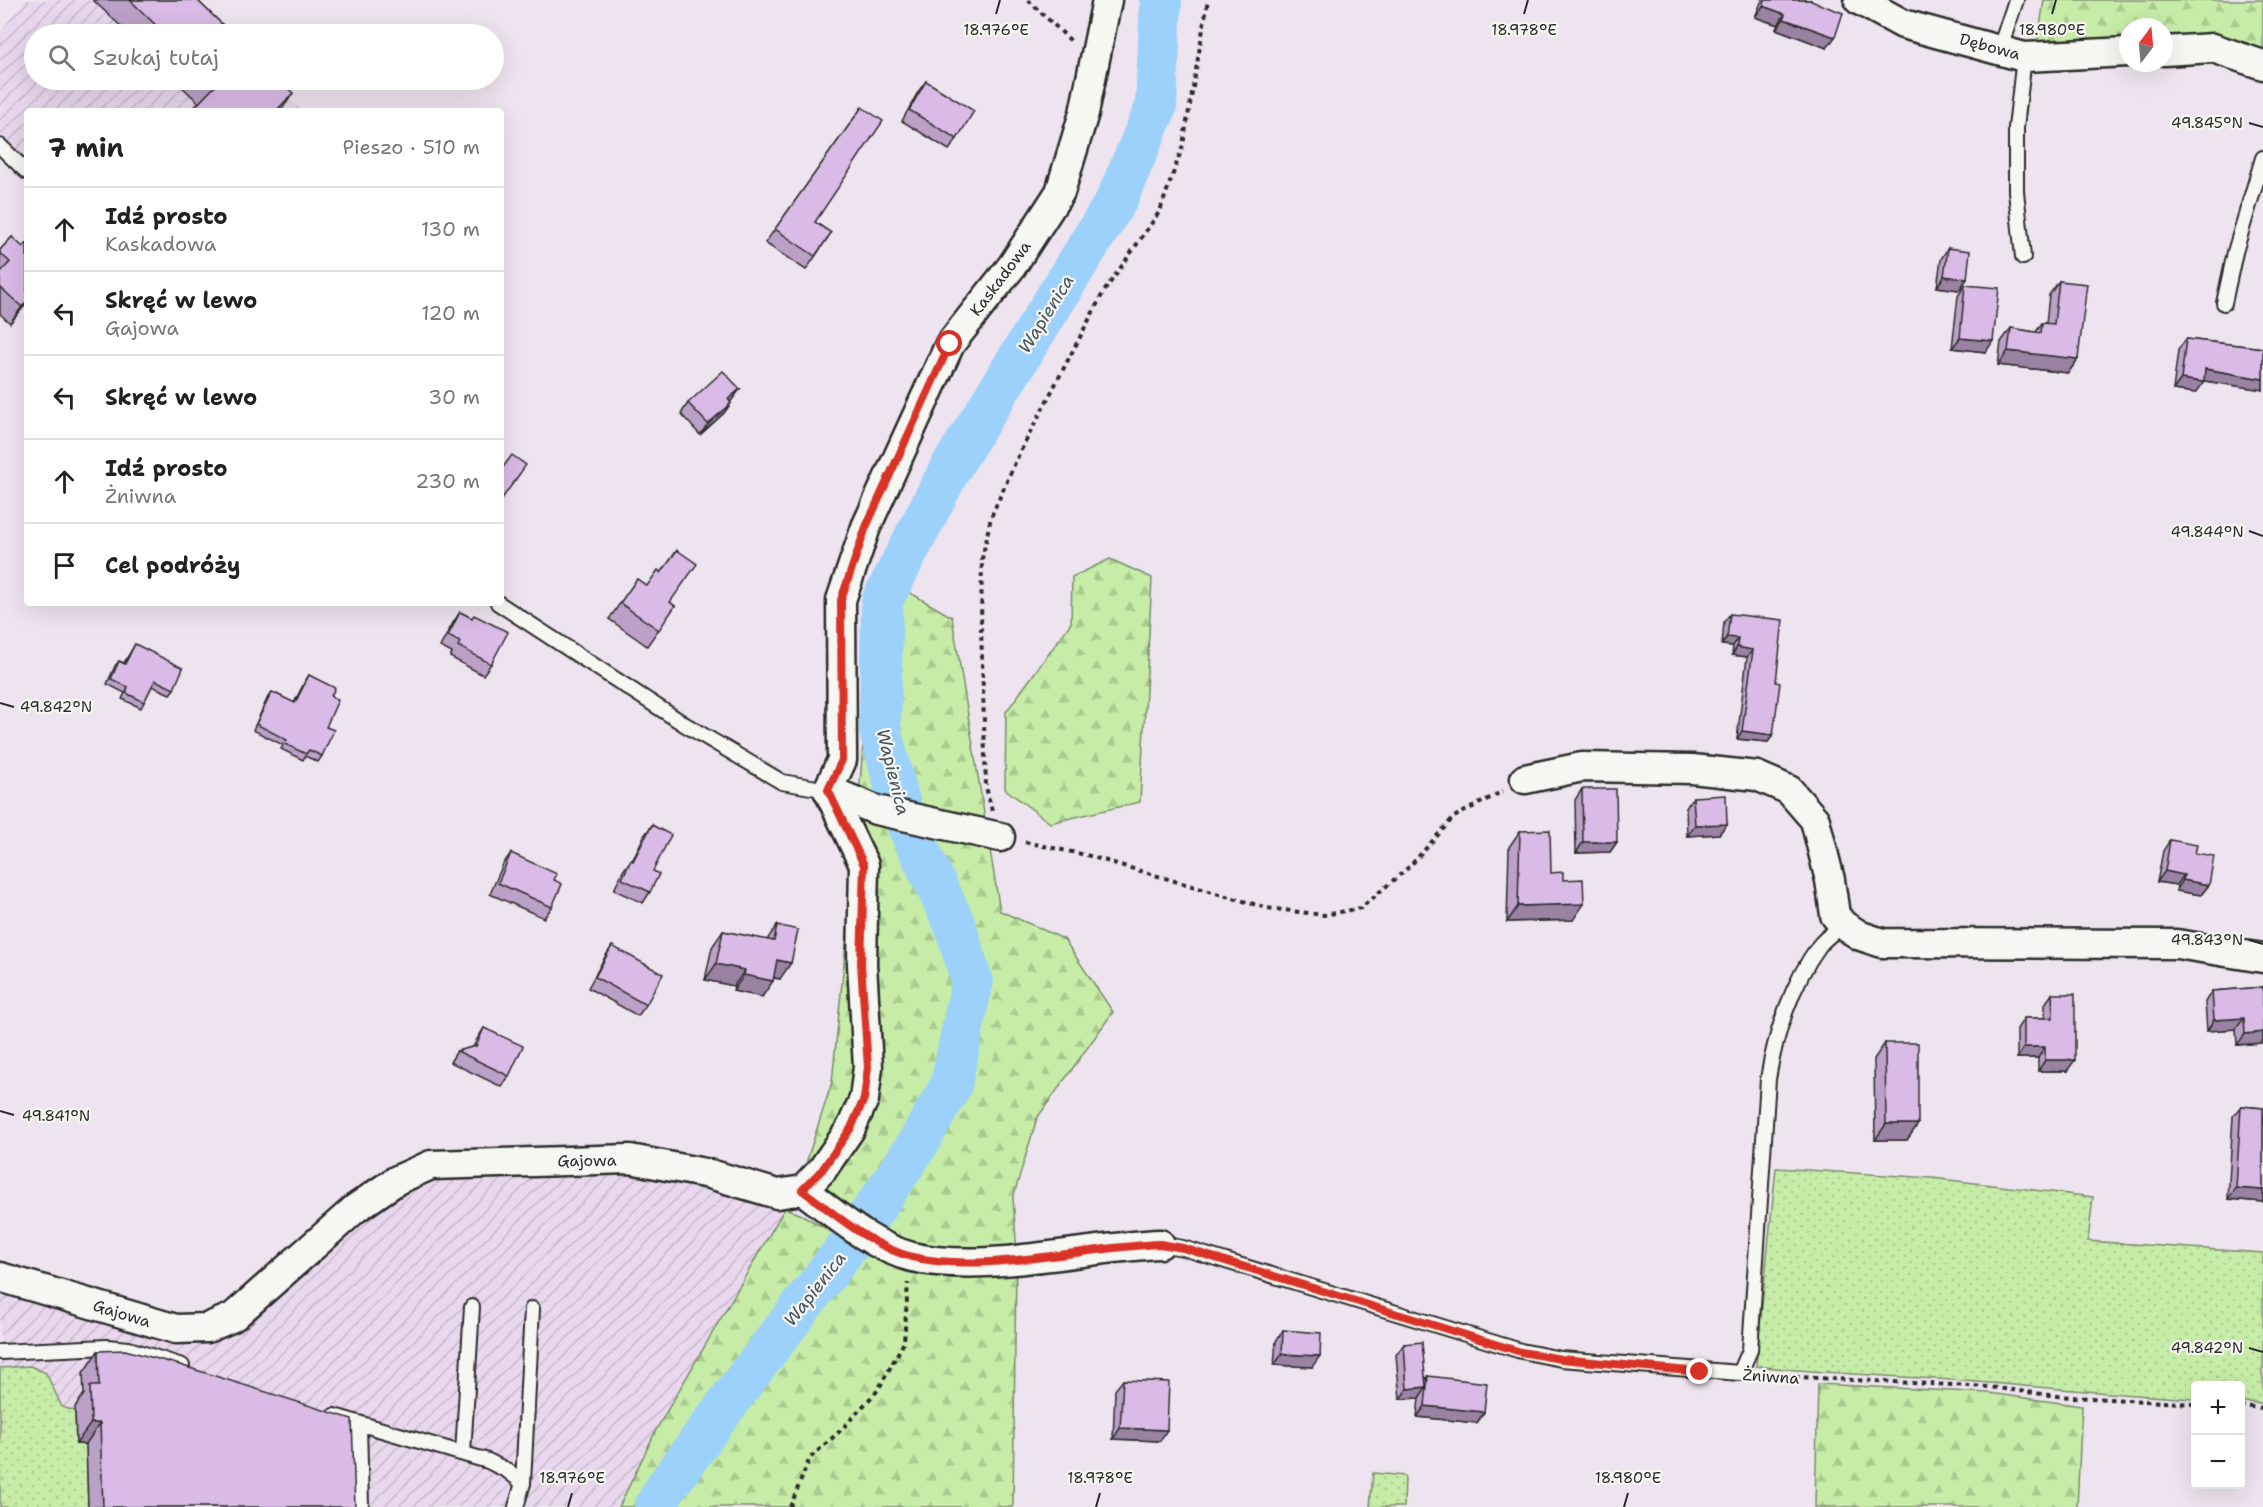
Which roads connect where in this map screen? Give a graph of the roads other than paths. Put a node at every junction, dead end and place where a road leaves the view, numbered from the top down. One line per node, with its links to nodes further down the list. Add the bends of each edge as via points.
1 (1107, 0): 15 (street, Kaskadowa, via 1084,113 1060,192 1012,266 950,344 866,527 841,600 842,760)
2 (1859, 0): 6 (street, Dębowa, via 1903,24)
3 (2016, 0): 6 (lane)
4 (2173, 50): 7 (street, via 2213,48)
5 (2119, 52): 6 (street, Dębowa)
6 (2012, 53): 11 (lane, via 2016,191)
7 (2263, 65)
8 (0, 146): 10 (lane)
9 (2263, 158): 12 (lane)
10 (24, 169)
11 (2023, 257)
12 (2224, 303)
13 (503, 606): 15 (lane, via 684,724 782,782)
14 (1525, 779): 17 (street, via 1582,767 1692,769 1757,776 1789,790 1815,820 1835,915)
15 (828, 790): 16 (street, via 876,810); 19 (street, via 864,865 861,964 868,1067 864,1099 851,1128 822,1170)
16 (999, 837)
17 (1843, 925): 18 (street, via 1882,943 2177,944); 20 (lane, Żniwna, via 1819,945 1788,1004 1774,1043 1768,1079 1750,1350 1740,1373 1521,1352)
18 (2263, 958)
19 (802, 1190): 20 (street, Żniwna, via 859,1231 905,1254 957,1263); 21 (street, Gajowa, via 777,1194 710,1174 630,1159 431,1166 397,1180 356,1208 233,1317 207,1328 176,1329)
20 (1160, 1244)
21 (0, 1277)
22 (472, 1307): 28 (lane)
23 (532, 1309): 29 (lane)
24 (0, 1352): 25 (lane, via 129,1349)
25 (195, 1371)
26 (316, 1410): 27 (lane)
27 (360, 1424): 28 (lane); 30 (lane)
28 (463, 1453): 29 (lane, via 508,1471)
29 (523, 1483): 31 (lane)
30 (361, 1507)
31 (516, 1507)

